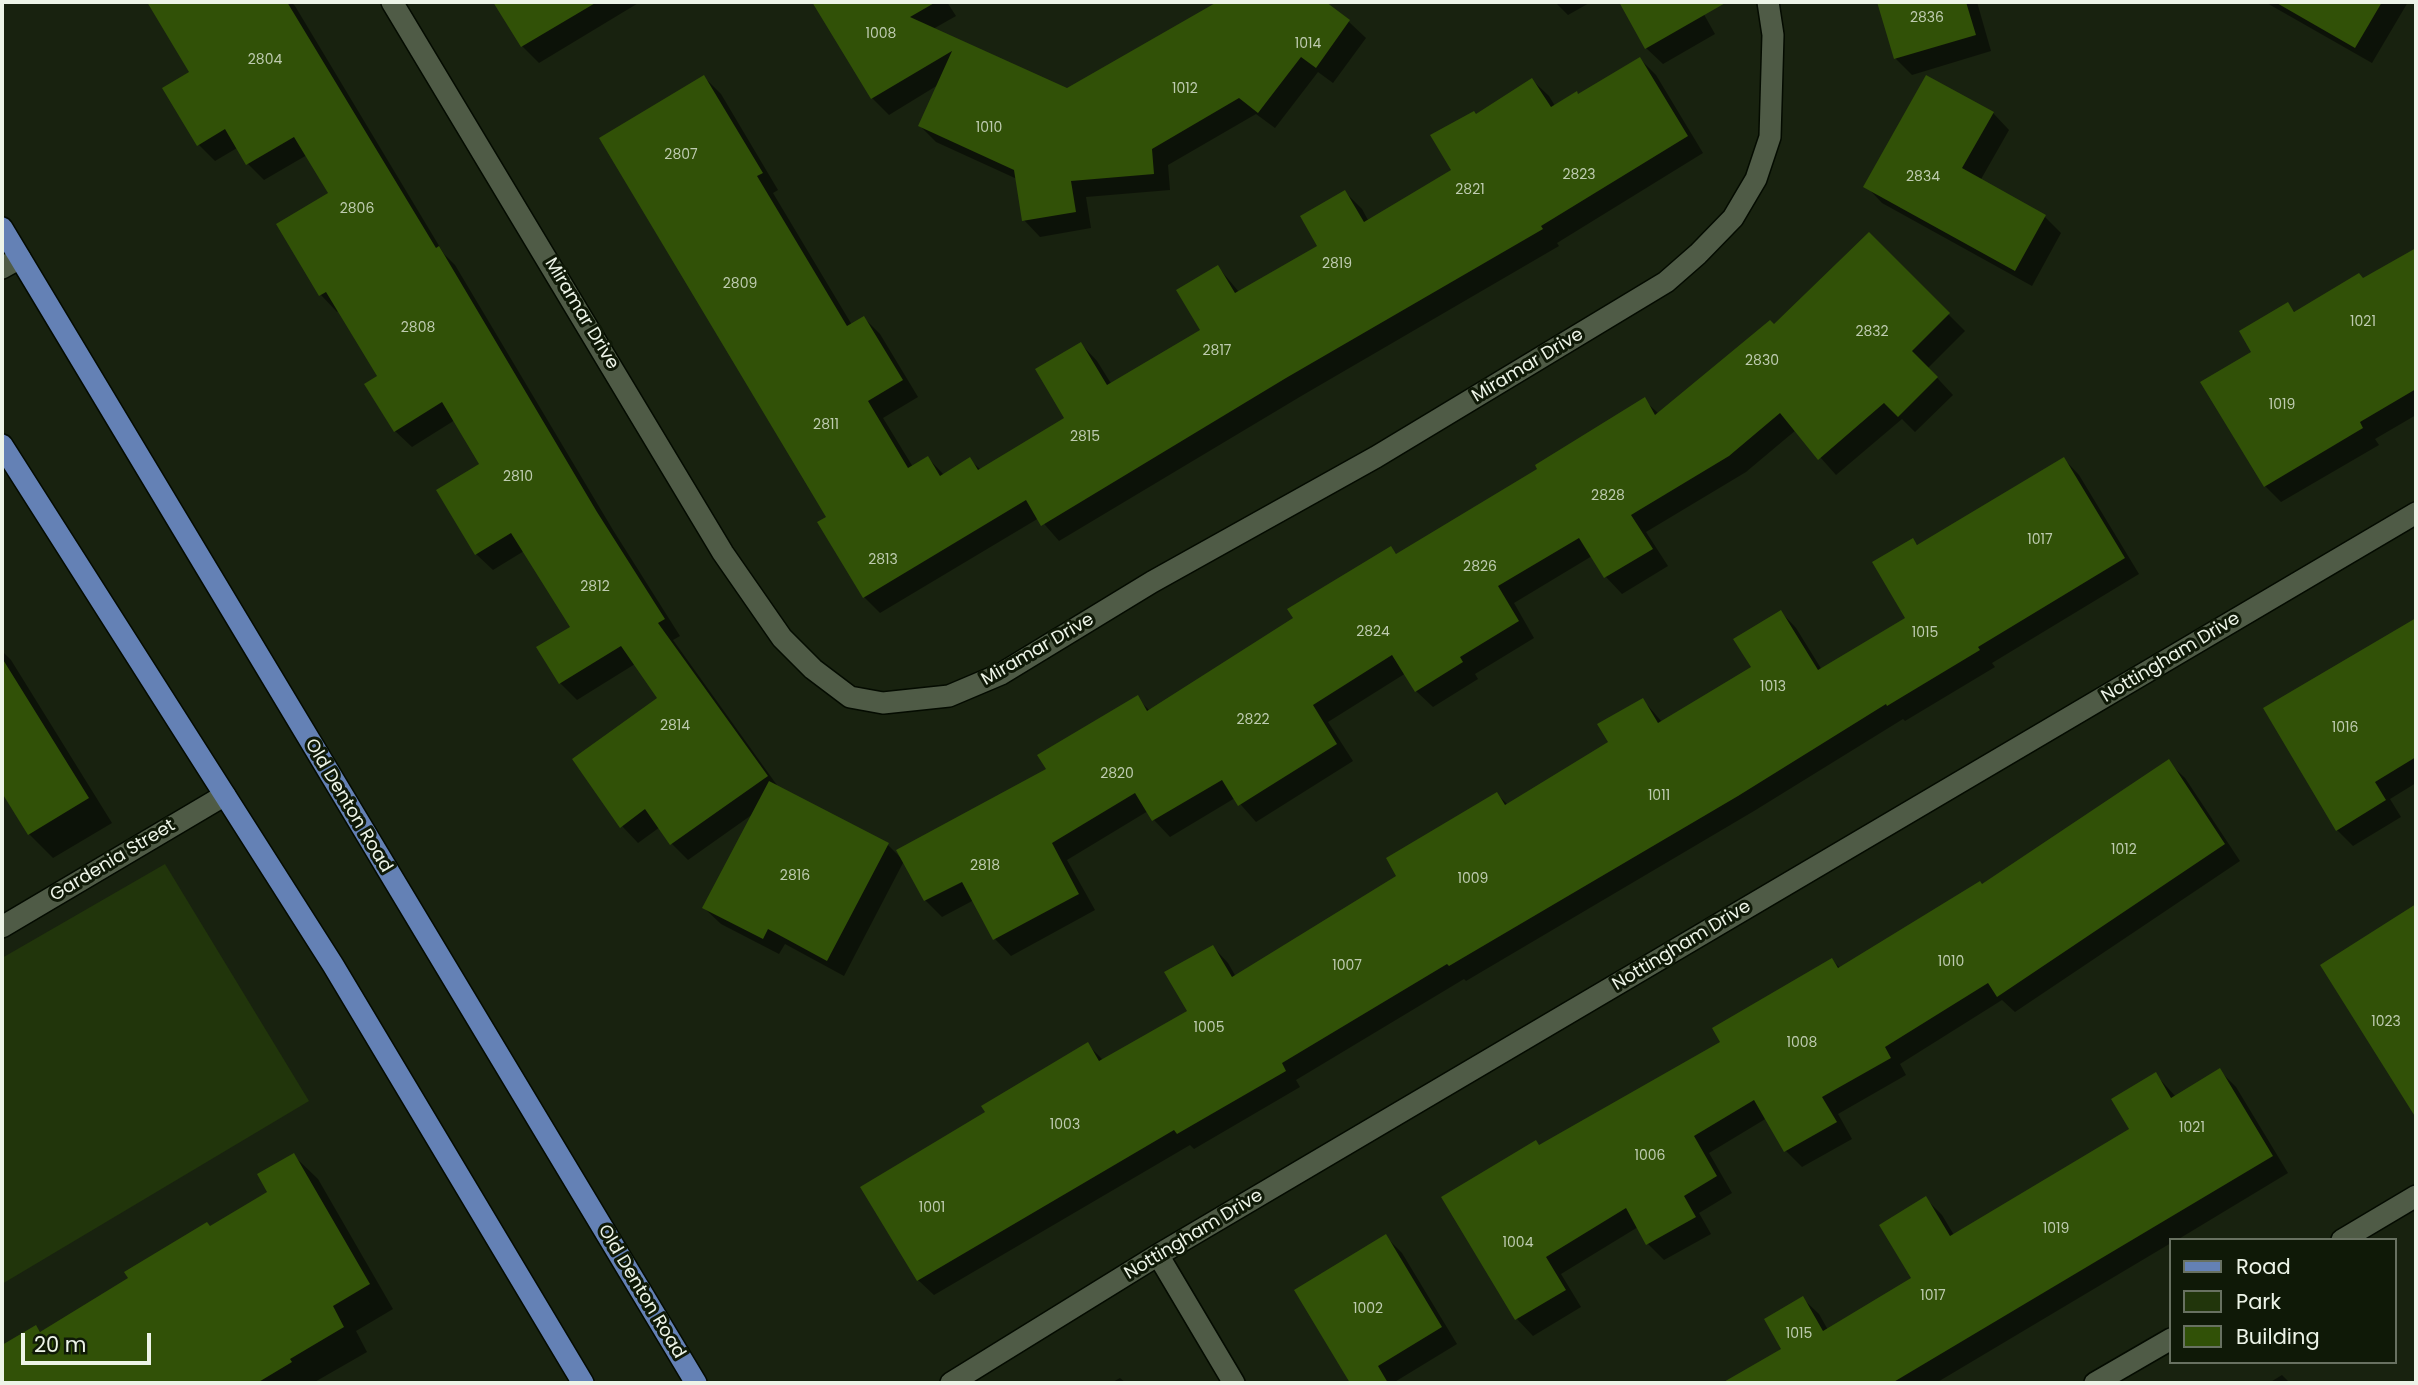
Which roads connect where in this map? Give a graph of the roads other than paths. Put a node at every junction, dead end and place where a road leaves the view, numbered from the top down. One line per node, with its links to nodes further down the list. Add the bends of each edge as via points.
1 (392, 2): 2 (street, Miramar Drive, via 723,553 782,638 850,697 883,703 949,696 1002,674 1666,282 1733,218 1756,179 1770,137 1773,35)
2 (1768, 2)
3 (2, 228): 4 (main road, Old Denton Road)
4 (11, 263): 14 (main road, Old Denton Road)
5 (2, 445): 7 (main road)
6 (2416, 513): 11 (street, Nottingham Drive)
7 (225, 795): 8 (street, Gardenia Street); 13 (main road, via 333,965)
8 (2, 927)
9 (2416, 1196): 10 (street)
10 (2345, 1238)
11 (1158, 1255): 15 (street, Nottingham Drive); 16 (street)
12 (2170, 1340): 17 (street)
13 (583, 1383)
14 (696, 1383)
15 (951, 1383)
16 (1234, 1383)
17 (2095, 1383)

